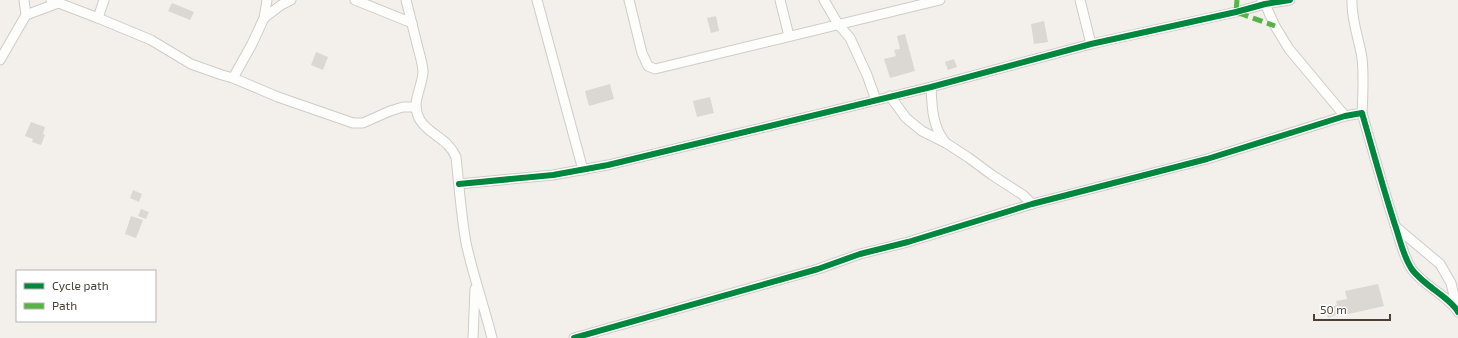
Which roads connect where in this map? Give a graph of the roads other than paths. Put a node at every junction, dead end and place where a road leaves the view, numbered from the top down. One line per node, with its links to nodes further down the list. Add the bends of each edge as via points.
1 (24, 0): 18 (street)
2 (104, 0): 19 (street)
3 (267, 0): 20 (street)
4 (292, 0): 20 (street)
5 (355, 0): 21 (street)
6 (406, 0): 21 (street)
7 (537, 0): 34 (street)
8 (629, 0): 23 (street, via 642,53 648,66 653,69)
9 (780, 0): 23 (street)
10 (940, 0): 15 (street)
11 (1080, 0): 24 (street)
12 (1290, 0): 17 (street)
13 (1352, 0): 31 (street, via 1362,59)
14 (55, 1): 18 (street); 19 (street)
15 (928, 1): 22 (street)
16 (827, 2): 22 (street)
17 (1263, 2): 24 (street, via 1236,12); 32 (street, via 1289,49)
18 (26, 15): 25 (street)
19 (98, 18): 26 (street, via 151,40 191,64)
20 (264, 18): 26 (street)
21 (412, 23): 30 (street, via 423,71 416,96)
22 (838, 24): 23 (street); 29 (street, via 850,38)
23 (789, 36)
24 (1091, 44): 27 (street)
25 (0, 60)
26 (233, 78): 30 (street, via 353,123 363,123 403,107)
27 (931, 87): 28 (street); 33 (street, via 936,127)
28 (890, 96): 29 (street); 33 (street, via 906,118 922,131)
29 (876, 100): 34 (street)
30 (416, 107): 35 (street, via 420,120 452,148 456,157)
31 (1362, 113): 32 (street); 37 (street)
32 (1345, 116): 36 (street, via 1206,159)
33 (946, 143): 36 (street, via 1023,194)
34 (583, 170): 35 (street)
35 (459, 184): 38 (street, via 464,230)
36 (1032, 204): 42 (street)
37 (1396, 227): 39 (street, via 1404,252 1416,276); 39 (street, via 1440,264 1450,283)
38 (476, 282): 40 (street); 41 (street)
39 (1457, 311)
40 (473, 338)
41 (492, 338)
42 (574, 338)

